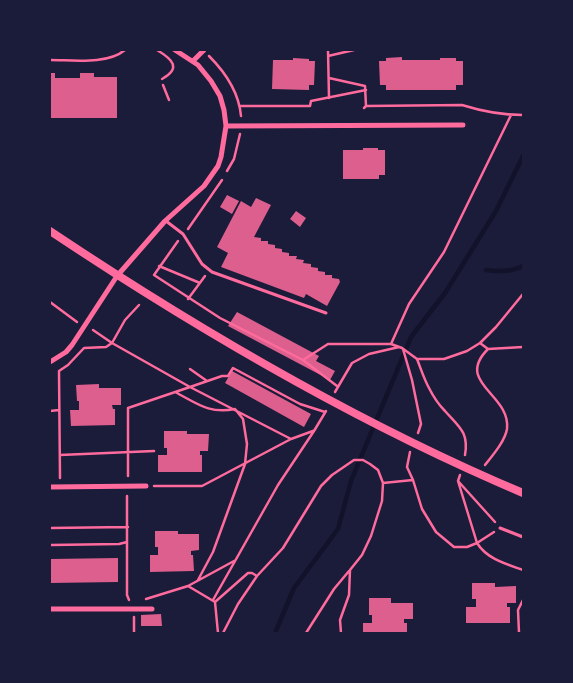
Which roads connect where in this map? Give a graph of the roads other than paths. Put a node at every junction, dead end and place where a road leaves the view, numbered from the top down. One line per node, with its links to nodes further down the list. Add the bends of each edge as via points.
1 (175, 50): 3 (street)
2 (204, 51): 3 (street)
3 (193, 61): 4 (street, via 205,72 220,96)
4 (226, 126): 5 (street); 6 (street, via 224,148 211,177 197,194)
5 (462, 126)
6 (165, 221): 8 (street); 9 (lane, via 183,234 202,264 209,269)
7 (50, 231): 8 (street)
8 (117, 276): 10 (street, via 66,352); 13 (street, via 228,344 329,399 451,462)
9 (326, 313)
10 (50, 362)
11 (146, 486): 12 (street)
12 (50, 487)
13 (523, 493)
14 (500, 528): 15 (lane)
15 (523, 537)
16 (50, 609): 17 (street)
17 (149, 610)

